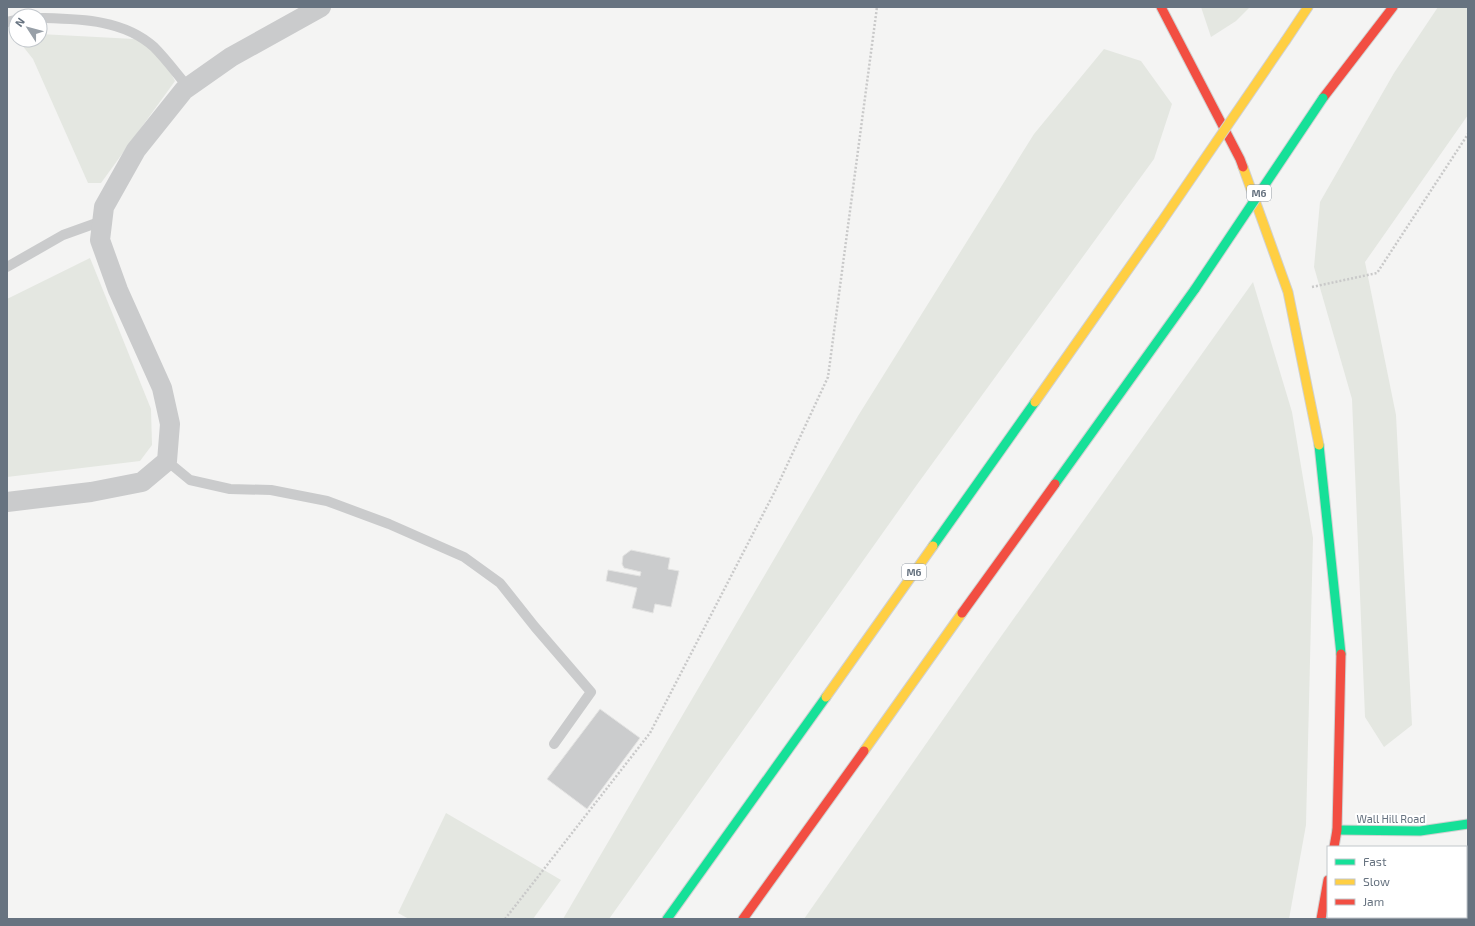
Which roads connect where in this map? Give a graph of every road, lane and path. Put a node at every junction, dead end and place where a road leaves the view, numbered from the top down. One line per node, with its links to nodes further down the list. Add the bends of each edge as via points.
1 (321, 7): 7 (street, via 231,57)
2 (877, 7): 19 (path, via 828,377 775,491 650,733)
3 (1161, 7): 11 (main road, via 1240,159)
4 (1308, 7): 20 (main road, M6, bridge, via 1160,224)
5 (1393, 7): 21 (main road, M6, bridge, via 1322,98 1195,289)
6 (48, 18): 7 (lane, via 108,24 133,33 153,47)
7 (188, 87): 9 (street, via 136,150 104,207)
8 (1468, 134): 11 (path, via 1377,273)
9 (102, 221): 10 (lane, via 63,236); 12 (street, via 100,240 118,290 162,388 170,424)
10 (7, 267)
11 (1288, 292): 16 (main road, via 1320,453 1341,658)
12 (167, 461): 13 (street, via 142,482 91,492); 14 (lane, via 190,480 230,489 271,490 327,501 389,524 464,557 500,583 592,692)
13 (7, 502)
14 (554, 744)
15 (1468, 824): 16 (main road, Wall Hill Road, via 1420,831)
16 (1337, 830): 17 (main road)
17 (1334, 846)
18 (1327, 886): 22 (main road)
19 (505, 919)
20 (667, 919)
21 (743, 919)
22 (1321, 919)

